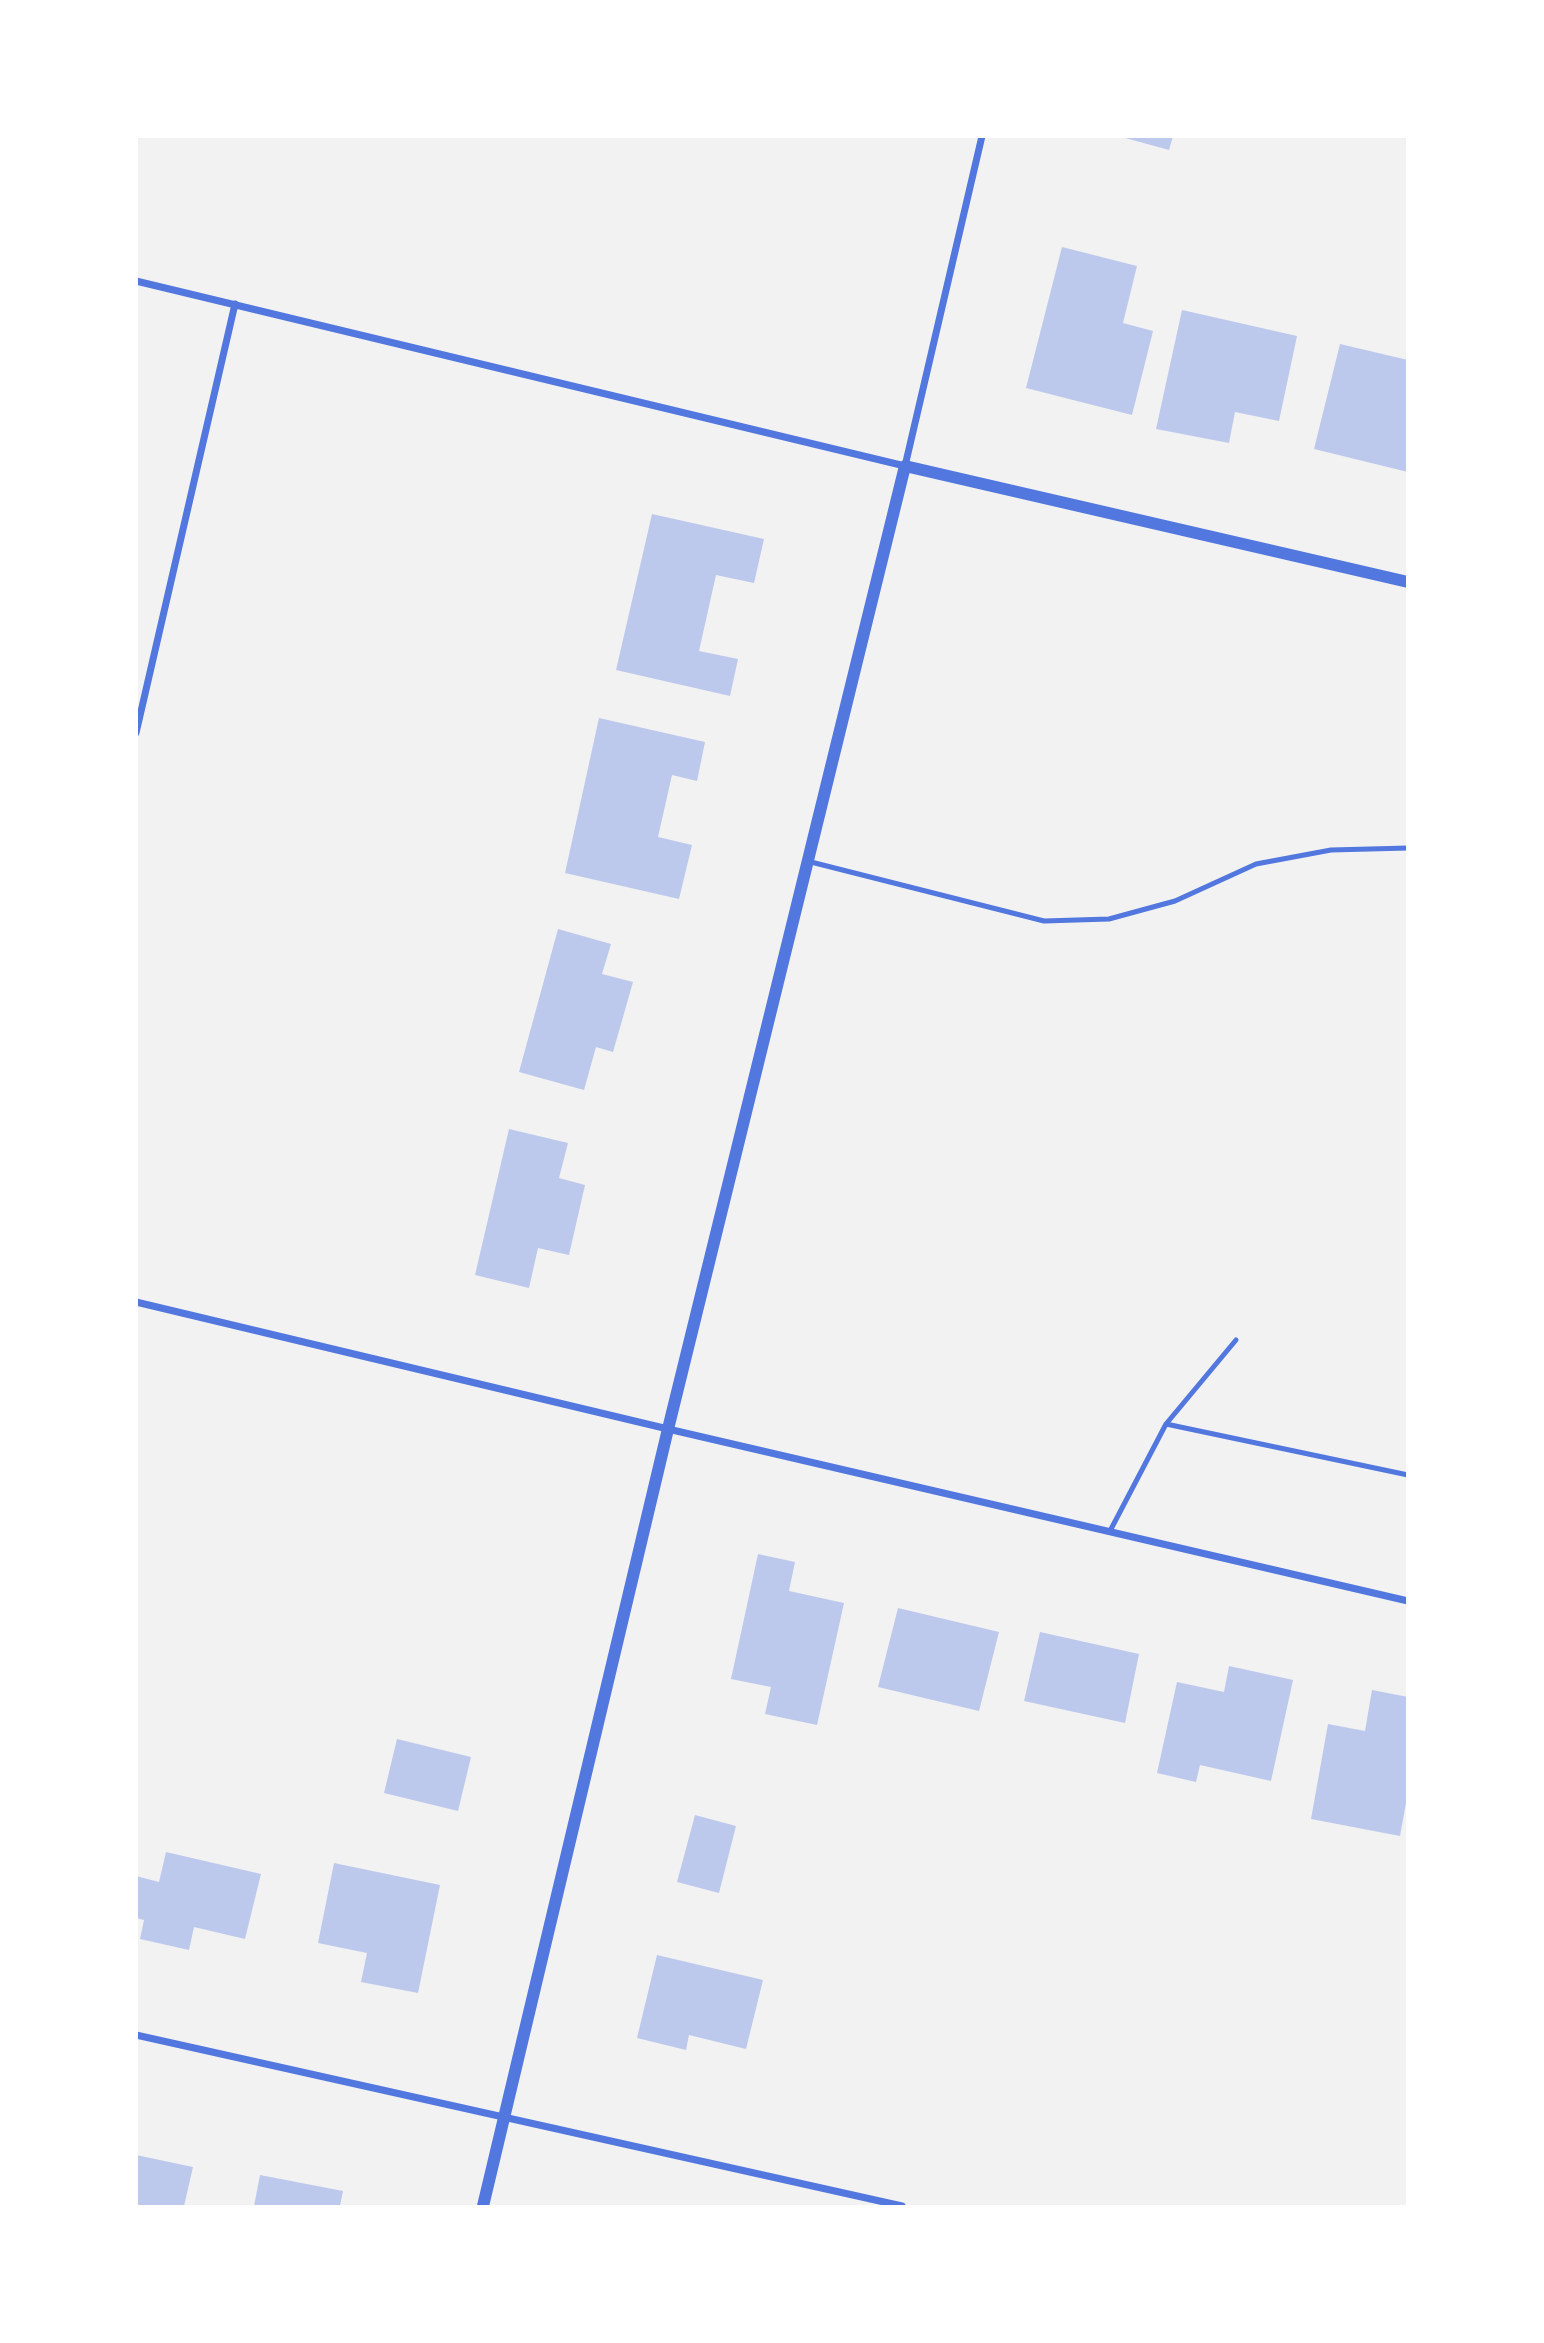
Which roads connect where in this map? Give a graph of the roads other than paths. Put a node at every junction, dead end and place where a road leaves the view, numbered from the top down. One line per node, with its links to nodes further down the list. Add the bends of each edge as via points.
1 (982, 136): 4 (street)
2 (136, 281): 3 (street)
3 (235, 304): 4 (street); 6 (street)
4 (905, 466): 5 (street); 8 (street)
5 (1408, 582)
6 (136, 733)
7 (1408, 848): 8 (lane, via 1331,850 1256,864 1175,901 1109,919 1083,920 1044,920)
8 (807, 862): 12 (street)
9 (136, 1302): 12 (street)
10 (1236, 1340): 11 (lane)
11 (1166, 1424): 13 (lane); 14 (lane)
12 (668, 1429): 14 (street); 17 (street)
13 (1408, 1475)
14 (1110, 1531): 15 (street)
15 (1408, 1601)
16 (136, 2035): 17 (street)
17 (504, 2119): 18 (street); 19 (street)
18 (483, 2207)
19 (902, 2207)

